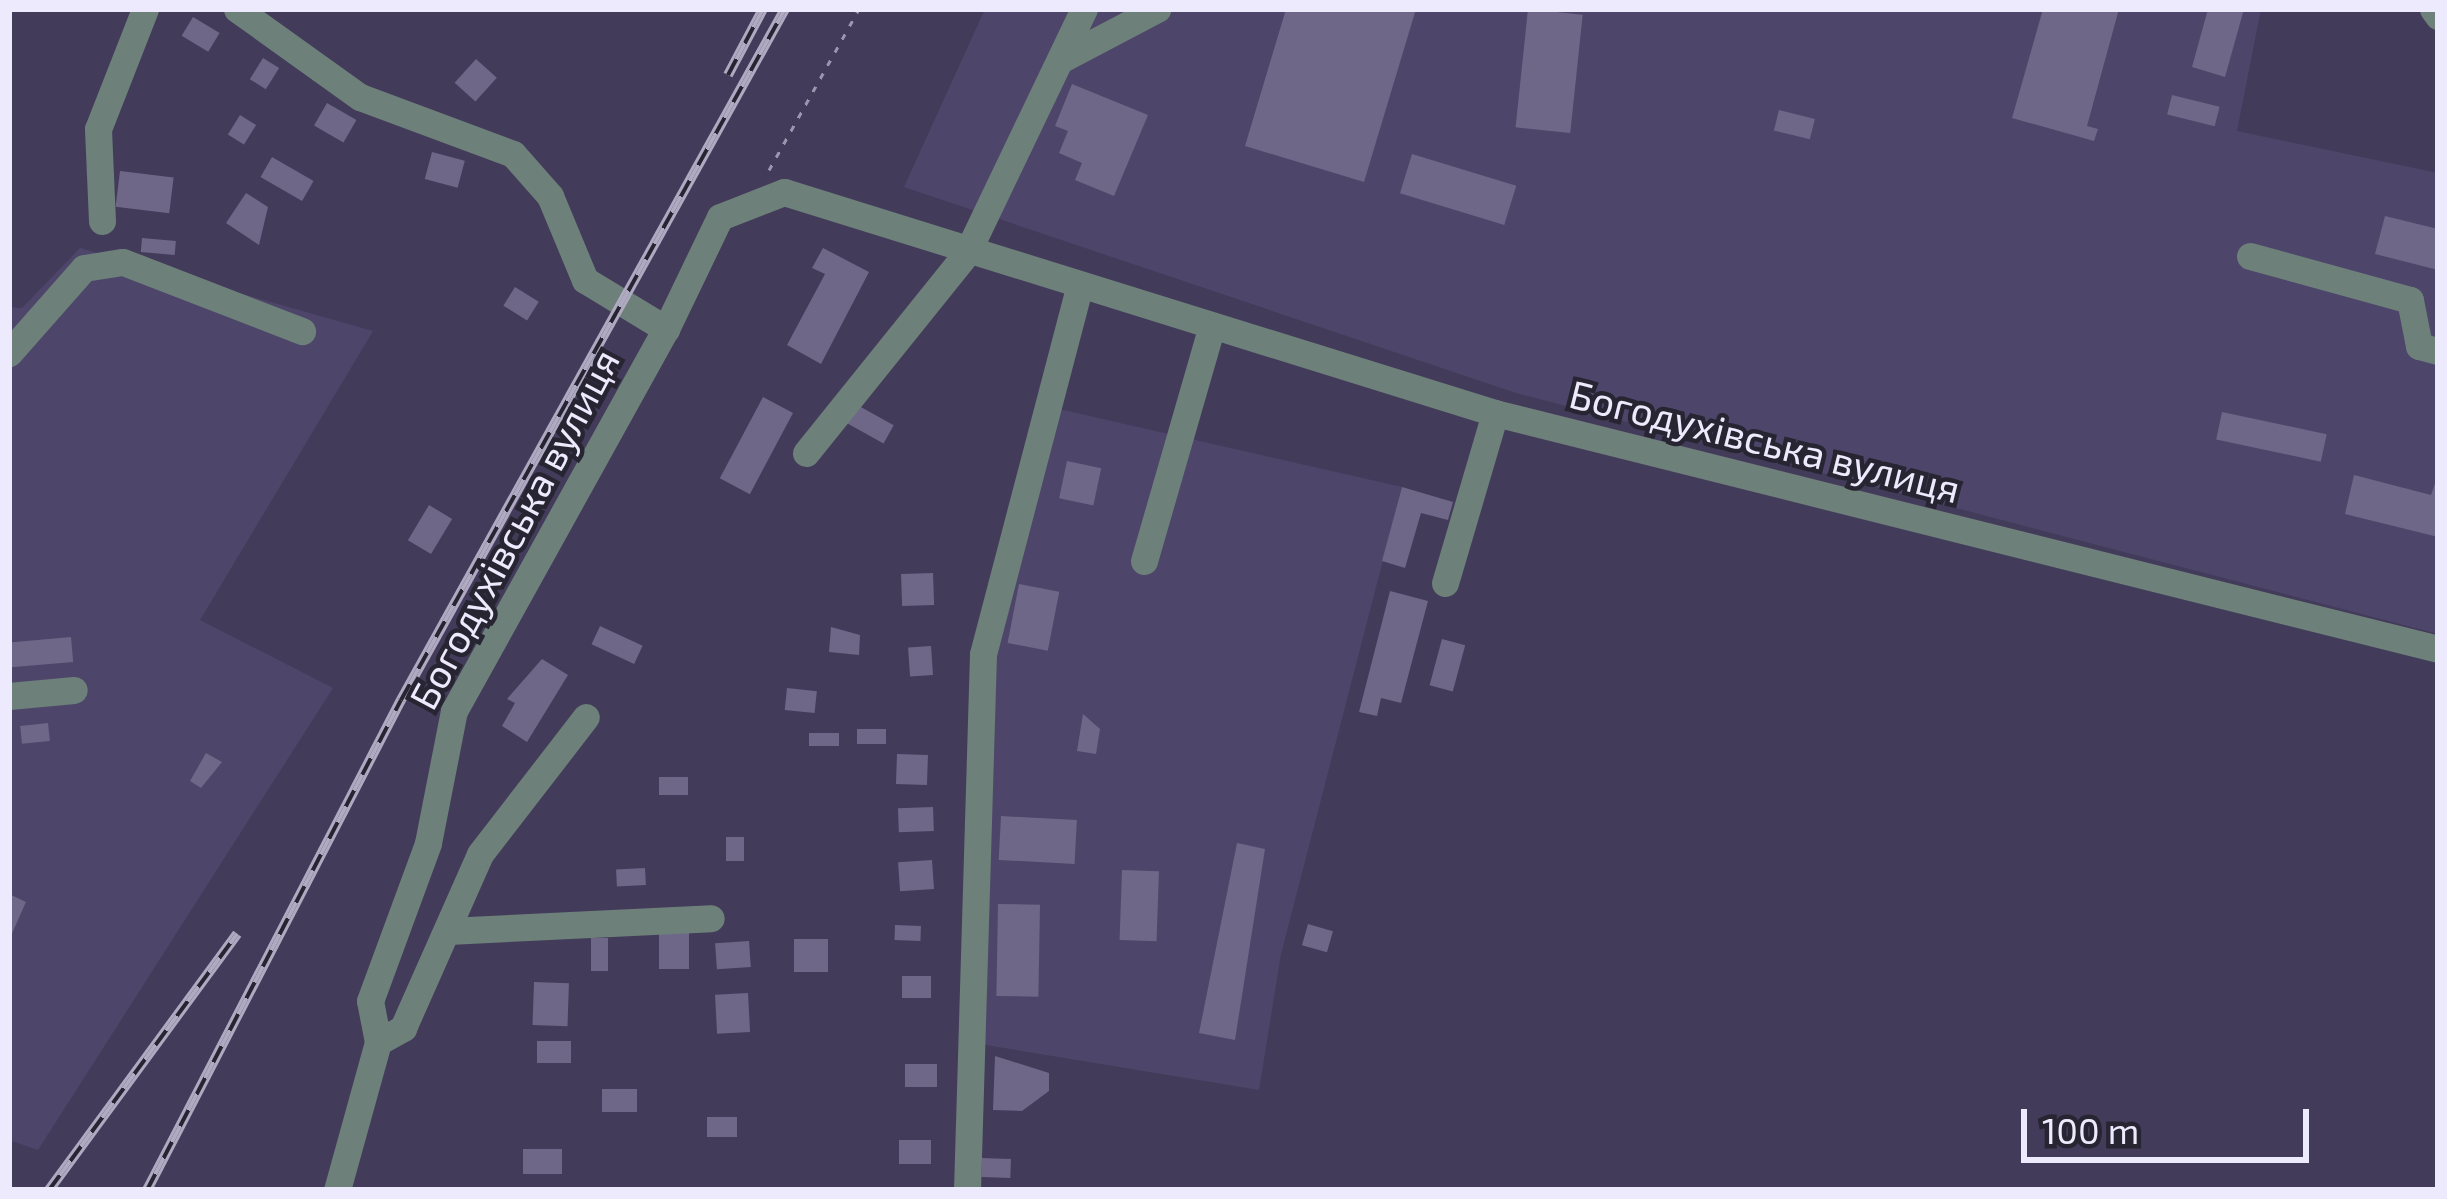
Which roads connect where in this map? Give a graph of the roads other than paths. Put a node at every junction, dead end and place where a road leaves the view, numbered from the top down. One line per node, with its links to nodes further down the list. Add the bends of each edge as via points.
1 (145, 9): 6 (street, via 98,129)
2 (237, 9): 10 (street, Богодухівська вулиця, via 360,97 513,154 550,196 585,280)
3 (1084, 9): 5 (street)
4 (1157, 9): 5 (street)
5 (1060, 60): 7 (street)
6 (101, 221)
7 (967, 253): 9 (street, Богодухівська вулиця); 10 (street, Богодухівська вулиця, via 806,196 761,192 720,217); 16 (street)
8 (2250, 256): 13 (street, via 2410,300 2419,346)
9 (1080, 285): 11 (street, Богодухівська вулиця); 27 (street, via 983,654)
10 (666, 329): 25 (street, Богодухівська вулиця, via 454,711 428,844 370,1001)
11 (1211, 329): 15 (street, Богодухівська вулиця); 17 (street)
12 (302, 332): 14 (street, via 123,262 84,268)
13 (2438, 351)
14 (9, 353)
15 (1495, 413): 18 (street); 19 (street, Богодухівська вулиця)
16 (806, 453)
17 (1144, 561)
18 (1445, 583)
19 (2438, 649)
20 (74, 690): 21 (street)
21 (9, 696)
22 (586, 717): 24 (street, Богодухівська вулиця, via 511,805)
23 (710, 918): 24 (street)
24 (448, 931): 25 (street, Богодухівська вулиця, via 404,1028)
25 (378, 1042): 26 (street, Богодухівська вулиця)
26 (337, 1190)
27 (968, 1190)

